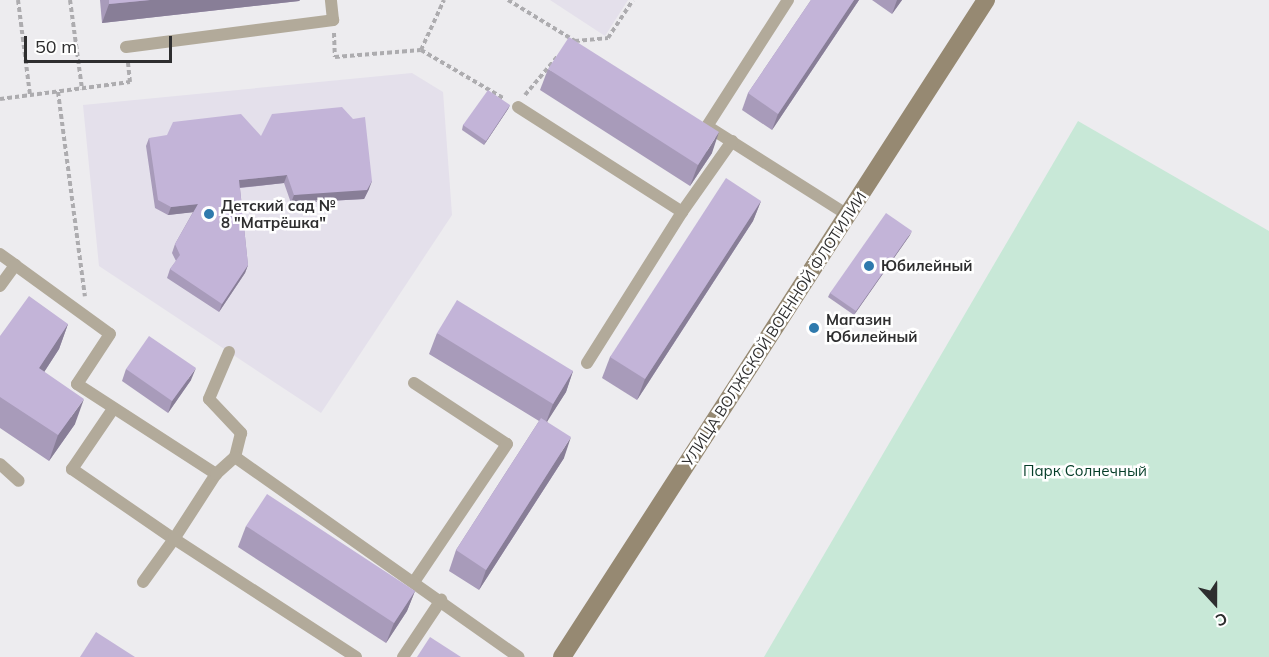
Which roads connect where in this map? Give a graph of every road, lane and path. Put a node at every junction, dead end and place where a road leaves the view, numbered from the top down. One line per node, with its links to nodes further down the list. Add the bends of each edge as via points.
1 (18, 0): 18 (path)
2 (70, 0): 16 (path)
3 (331, 0): 9 (lane)
4 (444, 0): 14 (path)
5 (508, 0): 10 (path)
6 (633, 0): 10 (path, via 608,38)
7 (788, 0): 21 (lane, via 707,126)
8 (986, 0): 23 (street, УЛИЦА ВОЛЖСКОЙ ВОЕННОЙ ФЛОТИЛИИ)
9 (333, 20): 11 (lane); 14 (path, via 335,57)
10 (575, 41): 12 (path); 13 (path)
11 (126, 47): 16 (path, via 130,82)
12 (584, 47)
13 (567, 48)
14 (420, 50): 20 (path)
15 (559, 55): 20 (path, via 543,70)
16 (82, 89): 17 (path)
17 (58, 92): 18 (path); 27 (path)
18 (30, 95): 19 (path)
19 (0, 99)
20 (518, 107): 22 (lane)
21 (732, 141): 22 (lane); 23 (lane)
22 (682, 212): 29 (lane)
23 (848, 215): 43 (street, УЛИЦА ВОЛЖСКОЙ ВОЕННОЙ ФЛОТИЛИИ)
24 (0, 254): 25 (lane)
25 (15, 265): 26 (lane); 27 (lane)
26 (0, 286)
27 (88, 318): 31 (lane, via 110,334 77,384)
28 (230, 352): 32 (lane, via 209,399 241,433)
29 (587, 363)
30 (414, 383): 38 (lane, via 507,444)
31 (113, 409): 34 (lane); 36 (lane, via 72,469)
32 (235, 457): 34 (lane); 38 (lane)
33 (0, 464): 35 (lane)
34 (216, 474): 36 (lane)
35 (19, 481)
36 (174, 539): 37 (lane); 40 (lane)
37 (143, 582)
38 (414, 582): 39 (lane)
39 (441, 600): 41 (lane); 42 (lane)
40 (356, 657)
41 (403, 657)
42 (519, 657)
43 (562, 657)

